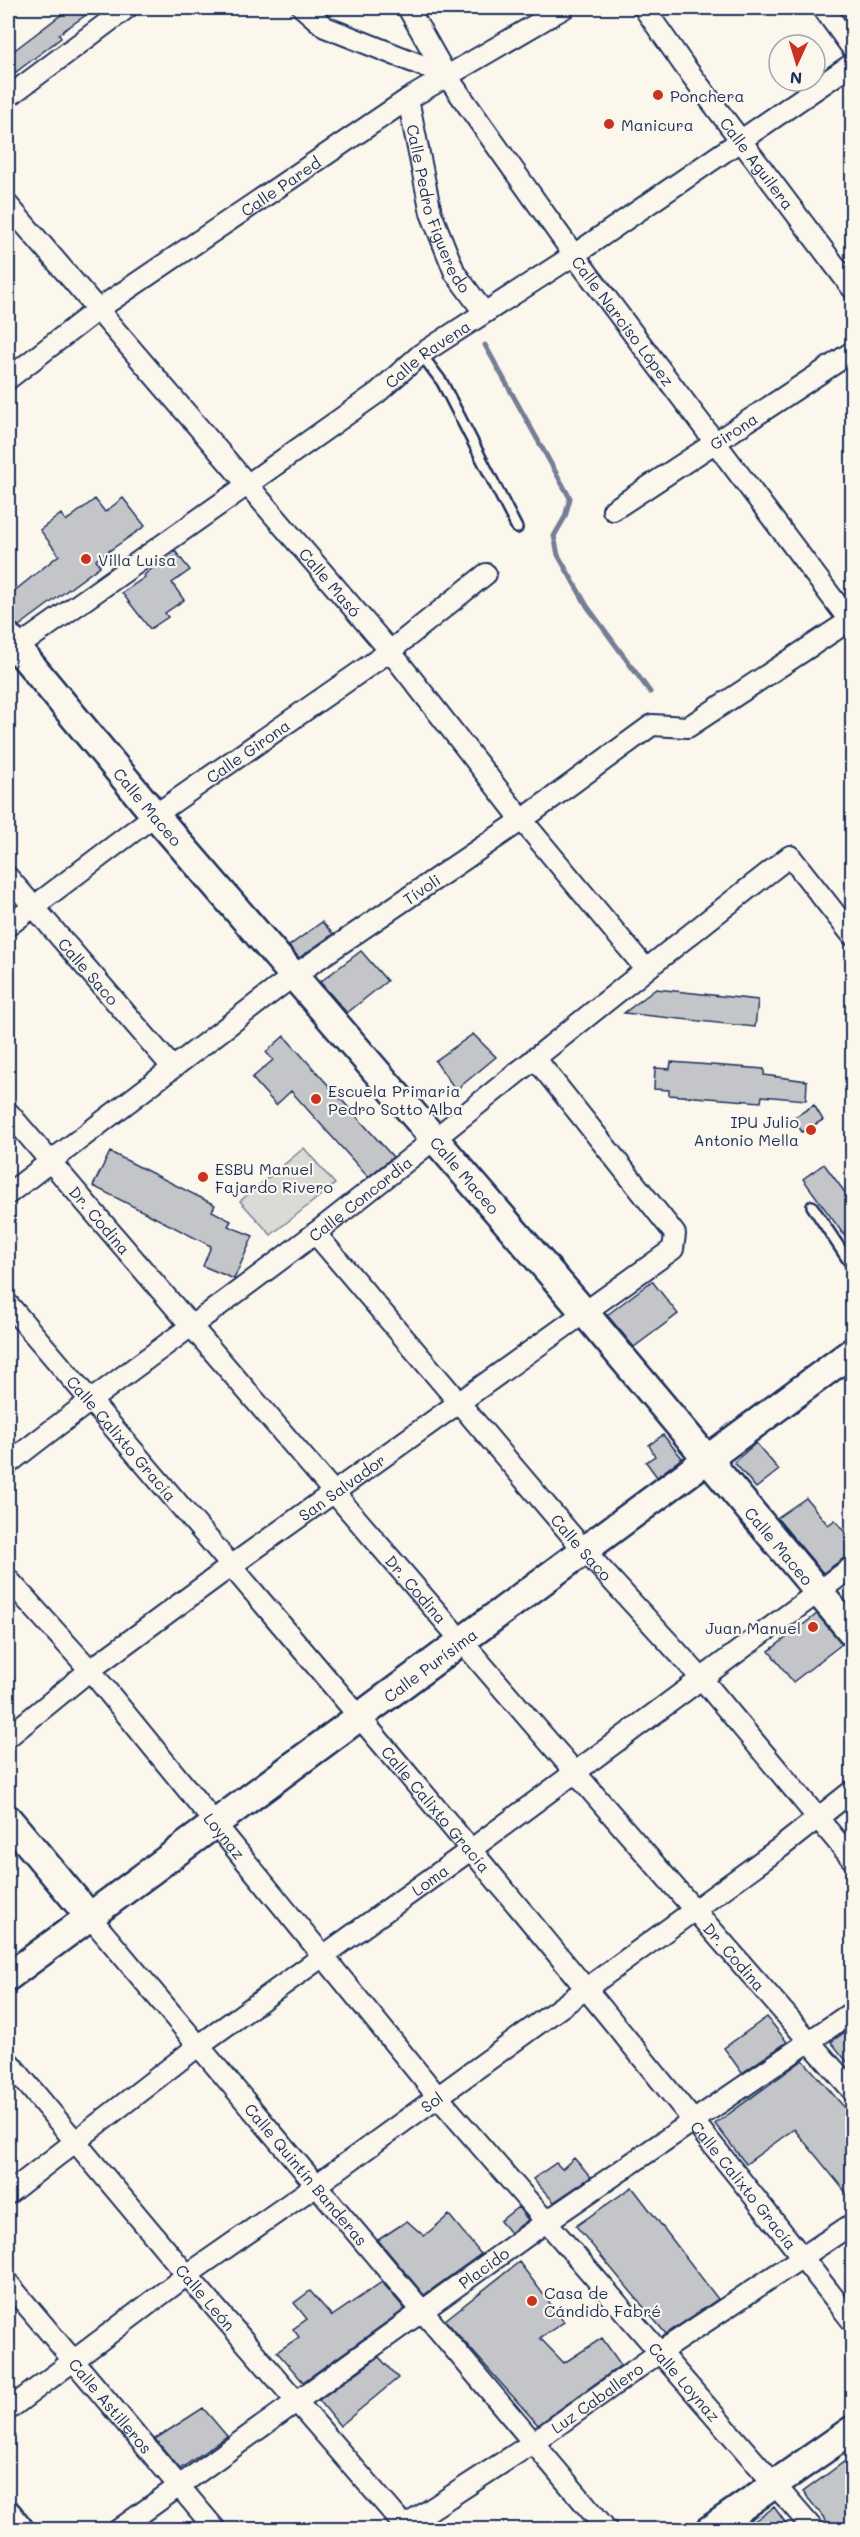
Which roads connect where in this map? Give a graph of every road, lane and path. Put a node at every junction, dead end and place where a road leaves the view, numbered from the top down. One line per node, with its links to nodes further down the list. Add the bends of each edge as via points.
1 (127, 8): 10 (street)
2 (303, 8): 9 (street, via 326,27)
3 (408, 8): 9 (street, Calle Narciso López)
4 (564, 8): 9 (street, Calle Pared)
5 (644, 8): 12 (street, Calle Aguilera)
6 (823, 8): 7 (street)
7 (852, 48)
8 (852, 64): 12 (street, Calle Ravena)
9 (446, 75): 11 (street, Calle Pared); 14 (street, Calle Narciso López)
10 (8, 97)
11 (408, 99): 16 (street, Calle Pared); 17 (street, Calle Pedro Figueredo, via 431,213 455,273)
12 (742, 140): 14 (street, Calle Ravena); 15 (street, Calle Aguilera)
13 (8, 205): 16 (street, Calle Masó)
14 (574, 255): 17 (street, Calle Ravena); 21 (street, Calle Narciso López)
15 (852, 288)
16 (97, 310): 20 (street, Calle Pared); 22 (street, Calle Masó)
17 (483, 311): 19 (street, Calle Ravena)
18 (852, 352): 21 (street, Girona)
19 (421, 354): 22 (street, Calle Ravena, via 377,393); 24 (lane, via 442,382)
20 (8, 379)
21 (714, 443): 23 (street, Girona); 26 (street, Calle Narciso López)
22 (246, 484): 27 (street, Calle Ravena); 28 (street, Calle Masó)
23 (613, 510)
24 (517, 528)
25 (486, 574): 28 (street, Calle Girona)
26 (852, 621): 30 (street, Tívoli, via 688,728 652,725)
27 (10, 646): 29 (street, Calle Maceo)
28 (390, 651): 29 (street, Calle Girona); 30 (street, Calle Masó)
29 (155, 815): 32 (street, Calle Girona); 36 (street, Calle Maceo)
30 (522, 820): 35 (street, Calle Masó); 36 (street, Tívoli)
31 (8, 877): 32 (street, Calle Saco)
32 (34, 909): 34 (street, Calle Girona); 38 (street, Calle Saco)
33 (849, 922): 35 (street, Calle Concordia, via 790,856)
34 (8, 926)
35 (645, 968): 37 (street, Calle Concordia)
36 (293, 976): 38 (street, Tívoli); 40 (street, Calle Maceo)
37 (535, 1058): 40 (street, Calle Concordia); 47 (street, San Salvador, via 675,1234 673,1249)
38 (172, 1067): 41 (street, Tívoli)
39 (8, 1112): 41 (street, Dr. Codina)
40 (434, 1140): 44 (street, Calle Concordia); 47 (street, Calle Maceo)
41 (50, 1161): 42 (street, Tívoli); 48 (street, Dr. Codina)
42 (8, 1194)
43 (812, 1206): 45 (lane)
44 (315, 1233): 48 (street, Calle Concordia); 51 (street, Calle Saco)
45 (852, 1266)
46 (8, 1304): 50 (street, Calle Calixto Gracía)
47 (584, 1312): 51 (street, San Salvador); 52 (street, Calle Maceo)
48 (193, 1326): 50 (street, Calle Concordia); 54 (street, Dr. Codina)
49 (852, 1352): 52 (street, Calle Purísima)
50 (89, 1400): 53 (street, Calle Concordia); 56 (street, Calle Calixto Gracía)
51 (457, 1402): 54 (street, San Salvador); 55 (street, Calle Saco)
52 (706, 1460): 55 (street, Calle Purísima); 59 (street, Calle Maceo)
53 (8, 1464)
54 (335, 1492): 56 (street, San Salvador); 61 (street, Dr. Codina)
55 (584, 1550): 61 (street, Calle Purísima); 63 (street, Calle Saco)
56 (231, 1566): 62 (street, San Salvador); 64 (street, Calle Calixto Gracía)
57 (852, 1567): 59 (street, Loma)
58 (8, 1579): 62 (street, Loynaz)
59 (818, 1593): 60 (street, Calle Maceo); 63 (street, Loma)
60 (852, 1632)
61 (461, 1643): 64 (street, Calle Purísima); 66 (street, Dr. Codina)
62 (90, 1670): 65 (street, San Salvador); 70 (street, Loynaz)
63 (702, 1679): 66 (street, Loma); 68 (street, Calle Saco)
64 (358, 1717): 70 (street, Calle Purísima); 71 (street, Calle Calixto Gracía)
65 (8, 1737)
66 (576, 1772): 71 (street, Loma); 73 (street, Dr. Codina)
67 (852, 1791): 68 (street, Sol)
68 (818, 1817): 72 (street, Calle Saco); 73 (street, Sol)
69 (8, 1818): 74 (street, Calle Quintín Banderas)
70 (213, 1823): 74 (street, Calle Purísima); 75 (street, Loynaz)
71 (469, 1851): 75 (street, Loma); 77 (street, Calle Calixto Gracía)
72 (852, 1859)
73 (696, 1908): 77 (street, Sol); 79 (street, Dr. Codina)
74 (90, 1917): 76 (street, Calle Purísima); 80 (street, Calle Quintín Banderas)
75 (324, 1956): 80 (street, Loma); 83 (street, Loynaz)
76 (8, 1977)
77 (585, 1988): 83 (street, Sol); 84 (street, Calle Calixto Gracía)
78 (852, 2012): 79 (street, Placido)
79 (810, 2042): 82 (street, Dr. Codina); 84 (street, Placido)
80 (198, 2046): 85 (street, Loma); 86 (street, Calle Quintín Banderas)
81 (8, 2061): 85 (street, Calle León)
82 (852, 2090)
83 (438, 2097): 86 (street, Sol); 88 (street, Calle Loynaz)
84 (692, 2123): 88 (street, Placido); 90 (street, Calle Calixto Gracía)
85 (75, 2142): 87 (street, Loma); 91 (street, Calle León)
86 (315, 2187): 91 (street, Sol); 93 (street, Calle Quintín Banderas)
87 (8, 2194)
88 (546, 2222): 93 (street, Placido); 95 (street, Calle Loynaz)
89 (852, 2224): 90 (street, Luz Caballero)
90 (803, 2258): 94 (street, Calle Calixto Gracía); 95 (street, Luz Caballero)
91 (188, 2275): 96 (street, Sol); 97 (street, Calle León)
92 (8, 2283): 96 (street, Calle Astilleros)
93 (422, 2312): 97 (street, Placido); 100 (street, Calle Quintín Banderas)
94 (852, 2321)
95 (660, 2352): 100 (street, Luz Caballero); 101 (street, Calle Loynaz)
96 (74, 2361): 98 (street, Sol); 102 (street, Calle Astilleros)
97 (298, 2401): 102 (street, Placido); 104 (street, Calle León)
98 (8, 2410)
99 (852, 2430): 101 (street)
100 (534, 2442): 104 (street, Luz Caballero); 108 (street, Calle Quintín Banderas)
101 (774, 2484): 109 (street); 110 (street, Calle Loynaz)
102 (179, 2487): 106 (street, Placido); 107 (street, Calle Astilleros)
103 (8, 2514): 105 (street)
104 (404, 2528)
105 (20, 2529)
106 (118, 2529)
107 (216, 2529)
108 (607, 2529)
109 (709, 2529)
110 (814, 2529)

